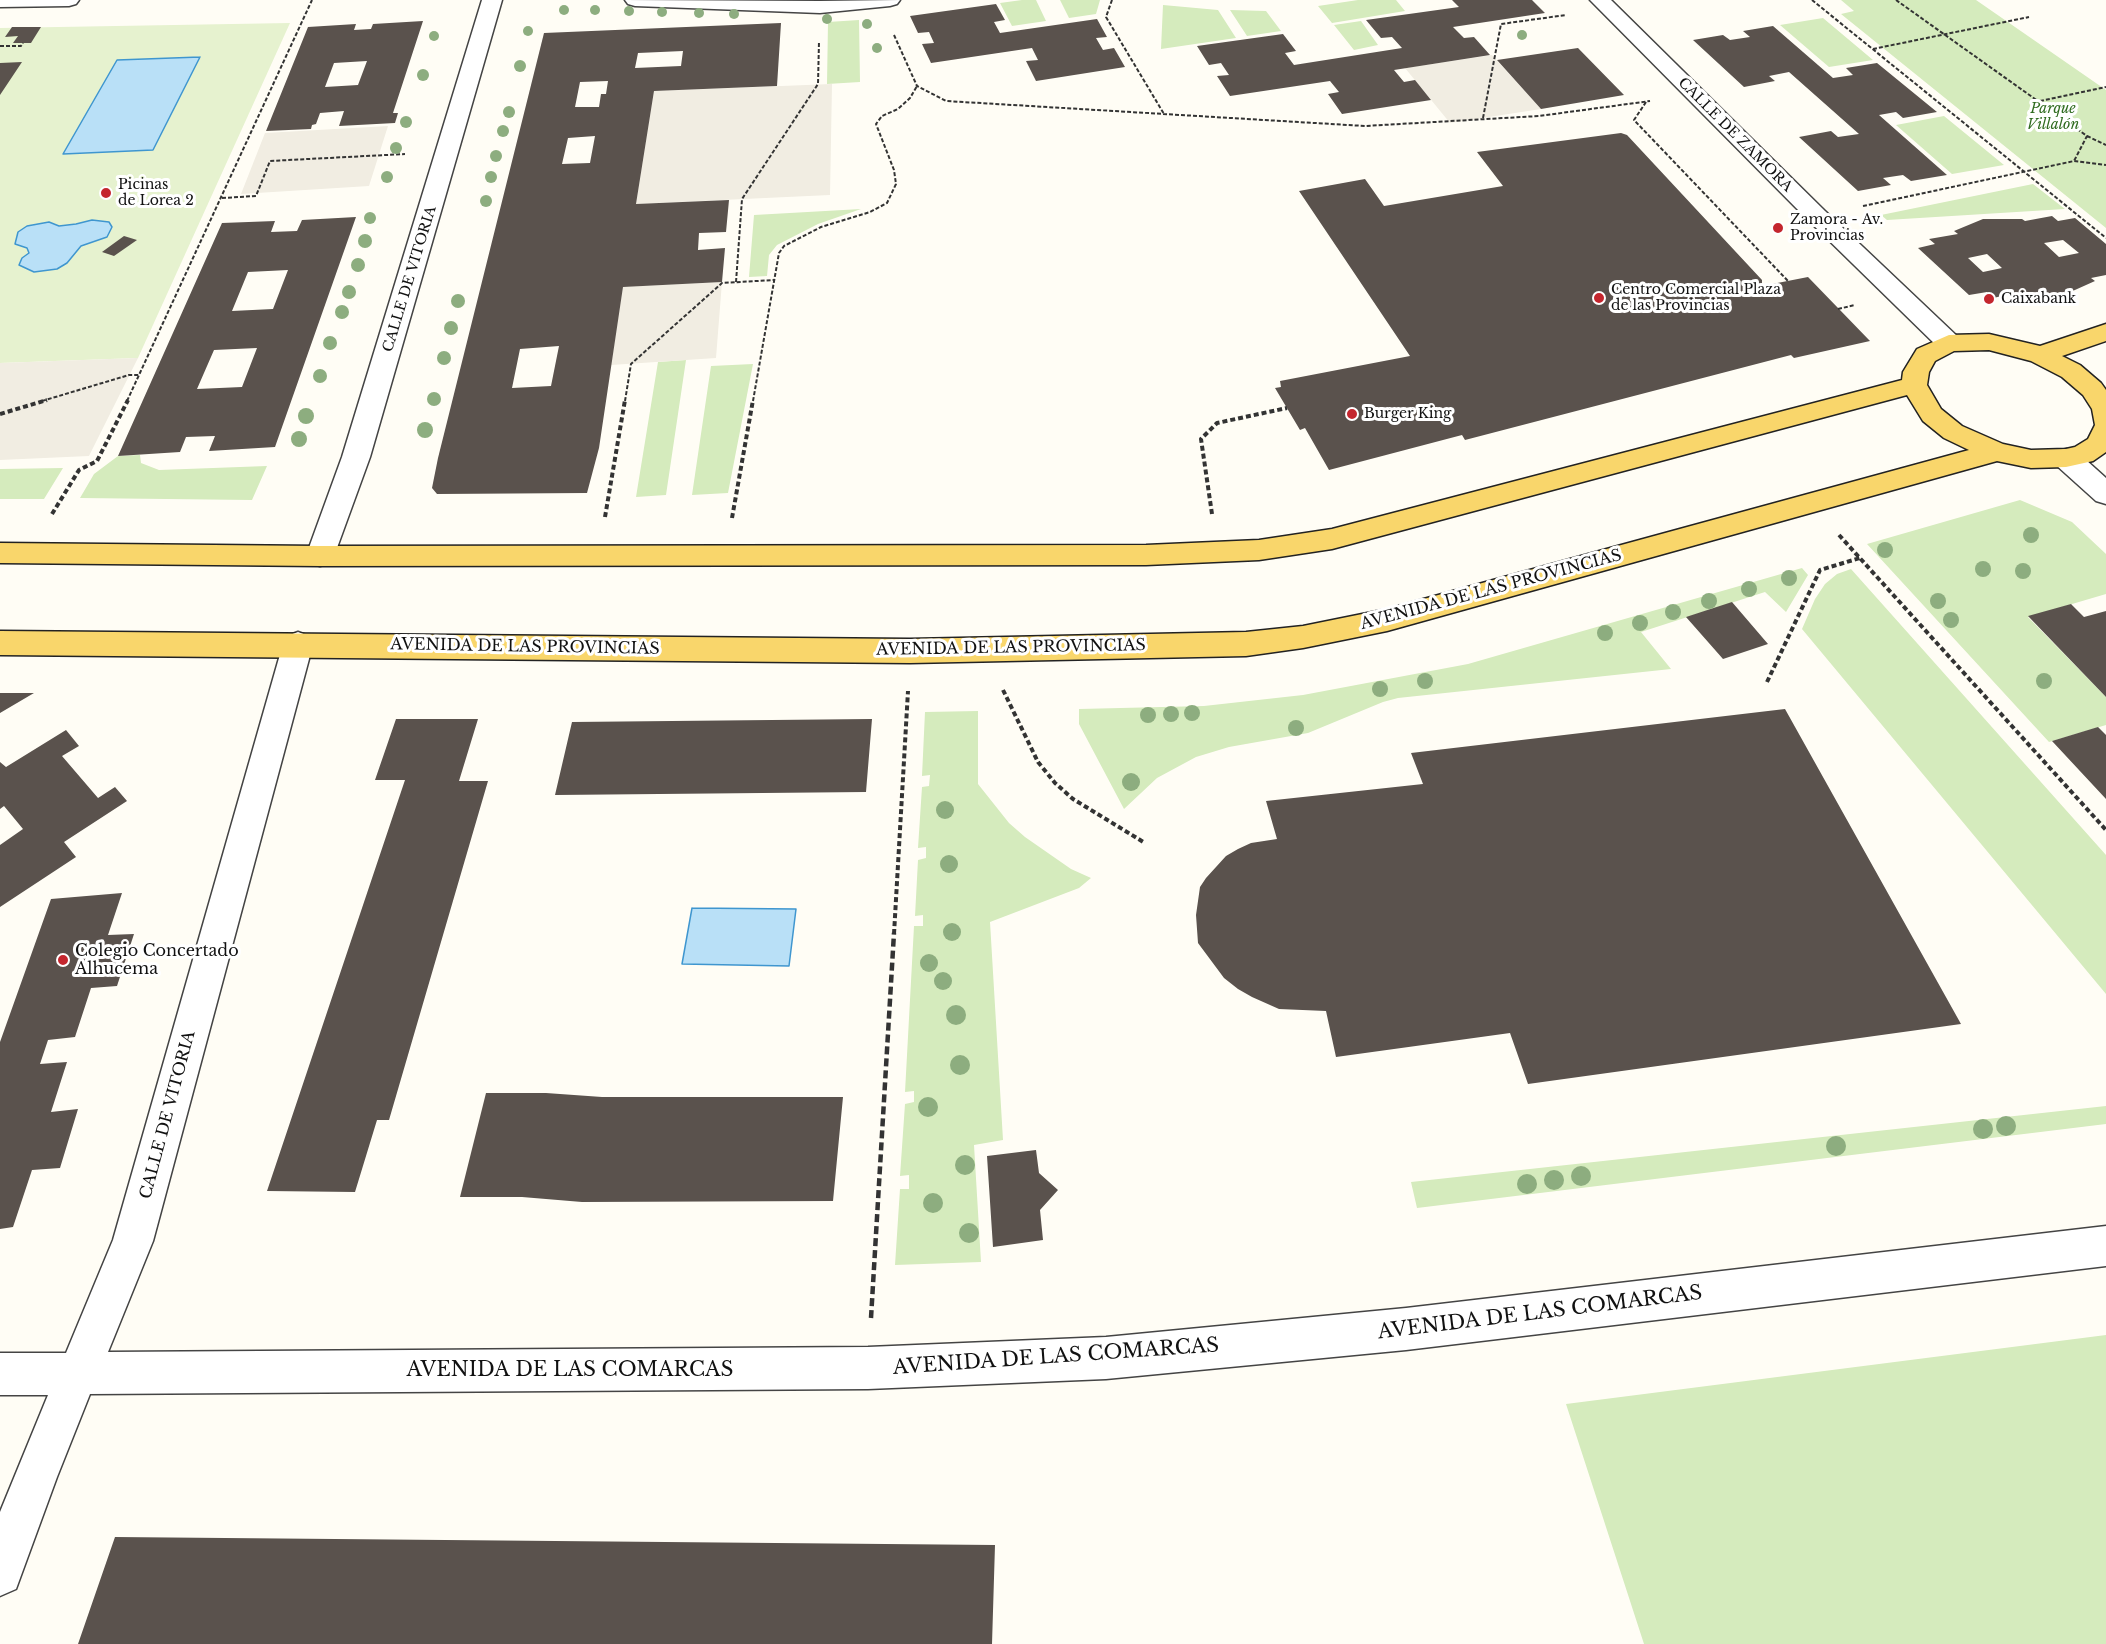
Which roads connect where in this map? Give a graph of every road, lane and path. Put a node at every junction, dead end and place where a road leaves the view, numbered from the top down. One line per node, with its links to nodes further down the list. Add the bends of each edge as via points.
1 (69, 0): 8 (street)
2 (312, 0): 30 (path)
3 (492, 0): 26 (street, CALLE DE VITORIA)
4 (635, 0): 9 (street, via 820,7)
5 (1112, 0): 22 (path, via 1106,17)
6 (1812, 0): 16 (path)
7 (1896, 0): 13 (path)
8 (0, 1)
9 (884, 1): 17 (path)
10 (1604, 4): 19 (street, CALLE DE ZAMORA); 23 (path, via 1501,24)
11 (2029, 17): 13 (path)
12 (819, 32): 35 (path, via 818,84 742,199)
13 (1945, 34): 16 (path); 21 (path)
14 (23, 43): 15 (path)
15 (0, 46)
16 (1873, 49): 29 (path)
17 (917, 86): 22 (path, via 946,101); 33 (path, via 910,98 876,124 894,170 896,184 891,199 879,208 821,227 784,246)
18 (2106, 87): 21 (path)
19 (1695, 95): 20 (path); 31 (street, CALLE DE ZAMORA)
20 (1646, 101): 23 (path, via 1539,116); 34 (path, via 1634,120)
21 (2039, 102): 24 (path)
22 (1164, 114): 23 (path, via 1365,126)
23 (1483, 118)
24 (2087, 136): 25 (path); 27 (path)
25 (2106, 145)
26 (447, 152): 30 (path, via 270,161 256,196); 53 (street, CALLE DE VITORIA, via 356,457)
27 (2074, 161): 28 (path); 29 (path)
28 (2106, 165)
29 (2023, 171): 31 (path); 32 (path)
30 (222, 198): 39 (path)
31 (1817, 216): 37 (street, CALLE DE ZAMORA)
32 (2106, 238)
33 (774, 280): 35 (path); 51 (path)
34 (1788, 281)
35 (736, 282): 52 (path, via 722,283 631,364)
36 (2106, 332): 38 (main road)
37 (1949, 343): 38 (main road, AVENIDA DE LAS PROVINCIAS, via 1989,342); 40 (main road, via 1935,349 1920,363)
38 (2040, 355): 43 (main road, AVENIDA DE LAS PROVINCIAS, via 2071,371 2092,389)
39 (141, 375): 42 (path, via 129,375); 50 (path, via 97,461 79,470)
40 (1914, 385): 44 (main road, AVENIDA DE LAS PROVINCIAS, via 1932,414 1946,426); 48 (main road, via 1332,539)
41 (1287, 408): 48 (path, via 1218,423 1202,439)
42 (0, 414)
43 (2106, 417): 45 (main road, AVENIDA DE LAS PROVINCIAS, via 2097,445)
44 (1997, 452): 45 (main road, AVENIDA DE LAS PROVINCIAS, via 2031,459); 47 (main road, AVENIDA DE LAS PROVINCIAS)
45 (2066, 458): 46 (street)
46 (2106, 494)
47 (1811, 504): 54 (path); 57 (main road, AVENIDA DE LAS PROVINCIAS, via 1387,620 1303,637 1246,644)
48 (1217, 552): 51 (main road)
49 (0, 553): 50 (main road)
50 (29, 554): 53 (main road)
51 (726, 554): 52 (main road)
52 (599, 555): 53 (main road)
53 (320, 556)
54 (1860, 558): 59 (path, via 1820,570); 60 (path)
55 (0, 643): 56 (main road, AVENIDA DE LAS PROVINCIAS)
56 (298, 644): 58 (main road, AVENIDA DE LAS PROVINCIAS); 65 (street, CALLE DE VITORIA, via 133,1241)
57 (986, 648): 58 (main road, AVENIDA DE LAS PROVINCIAS); 61 (path, via 1038,762 1055,783 1073,799)
58 (910, 651): 63 (path)
59 (1767, 682)
60 (2106, 830)
61 (1145, 843)
62 (2106, 1246): 63 (street, AVENIDA DE LAS COMARCAS, via 1394,1331 1106,1358)
63 (868, 1368): 65 (street, AVENIDA DE LAS COMARCAS)
64 (0, 1374): 65 (street, AVENIDA DE LAS COMARCAS)
65 (79, 1374): 66 (street, CALLE DE VITORIA)
66 (0, 1573)

